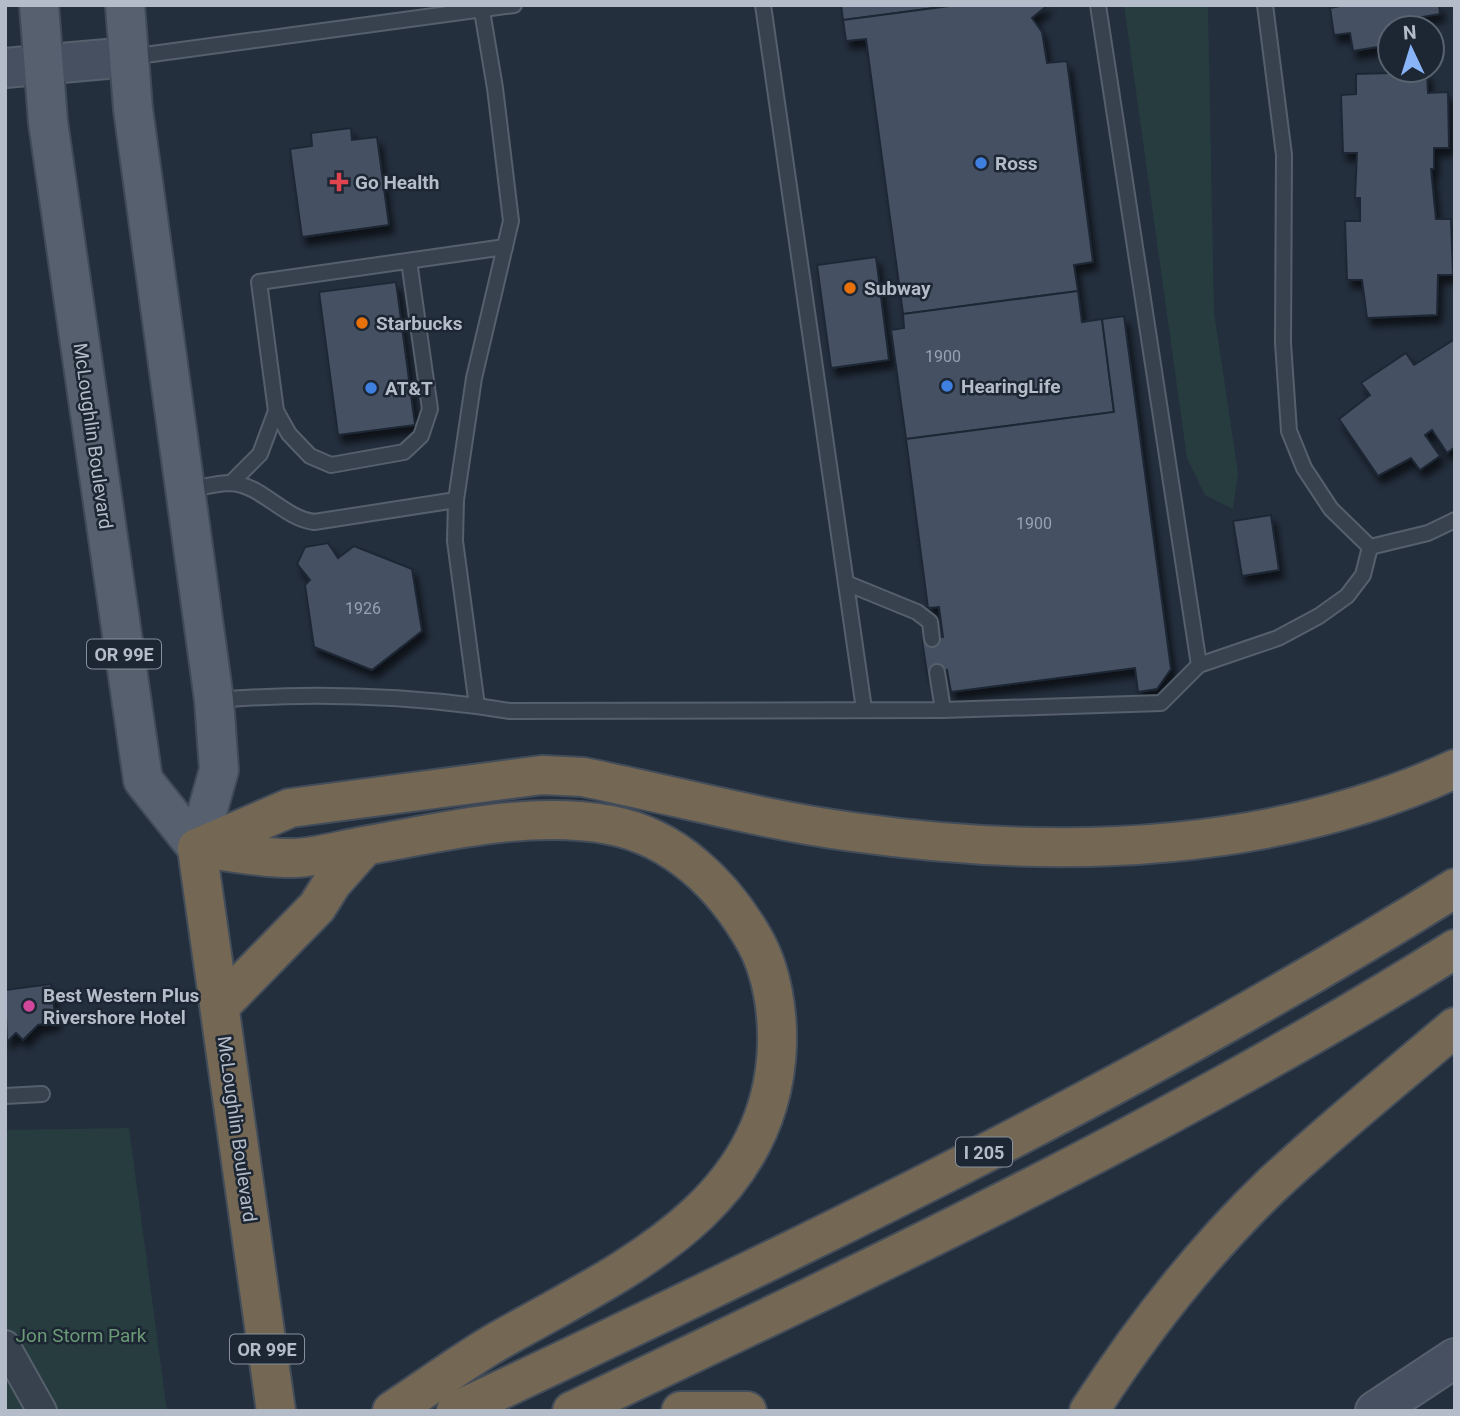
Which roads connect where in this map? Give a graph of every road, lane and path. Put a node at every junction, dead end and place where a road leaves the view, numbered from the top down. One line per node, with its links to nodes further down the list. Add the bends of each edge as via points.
1 (39, 5): 9 (main road, McLoughlin Boulevard / OR 99E)
2 (125, 5): 8 (main road, McLoughlin Boulevard / OR 99E)
3 (514, 5): 7 (lane)
4 (763, 5): 19 (lane)
5 (1098, 5): 21 (lane)
6 (1265, 5): 18 (lane, via 1284,155 1283,343 1289,431 1304,468 1331,509)
7 (481, 8): 8 (lane); 11 (lane, via 511,200)
8 (129, 58): 9 (street); 15 (main road, McLoughlin Boulevard / OR 99E)
9 (45, 64): 10 (street); 29 (main road, McLoughlin Boulevard / OR 99E, via 48,122 143,780)
10 (5, 68)
11 (505, 247): 12 (lane); 16 (lane, via 474,378)
12 (409, 261): 13 (lane, via 259,282); 13 (lane, via 430,409 421,436 404,452 331,465 310,456 289,435)
13 (276, 411): 14 (lane, via 260,454)
14 (231, 483): 15 (lane); 16 (lane, via 247,487 300,520 314,522)
15 (185, 490): 23 (main road, McLoughlin Boulevard / OR 99E)
16 (456, 500): 24 (lane, via 455,541)
17 (1455, 520): 18 (lane, via 1428,533)
18 (1370, 547): 21 (lane, via 1363,575 1347,596 1320,616 1253,648)
19 (846, 583): 20 (lane, via 917,612 930,622); 25 (lane)
20 (932, 639)
21 (1199, 665): 26 (lane, via 1161,703)
22 (937, 672): 26 (lane)
23 (214, 700): 24 (lane, via 280,696); 29 (main road, McLoughlin Boulevard / OR 99E, via 219,770)
24 (477, 706): 25 (lane, via 510,711)
25 (864, 709): 26 (lane)
26 (943, 709)
27 (1455, 769): 29 (highway, via 1405,792 1329,815 1142,845 974,845 850,832 583,777 542,775 290,808)
28 (365, 846): 29 (highway, via 293,858); 32 (highway, via 317,907); 40 (highway, via 554,819 615,826 676,852 702,872 740,916 758,947 775,1005 776,1070 768,1104 744,1158 700,1210 643,1260 496,1342)
29 (197, 848): 32 (highway, McLoughlin Boulevard / OR 99E)
30 (1455, 888): 41 (highway, I 205, via 1149,1067 796,1247)
31 (1455, 949): 42 (highway, I 205, via 1289,1048 1097,1152 886,1261)
32 (221, 1006): 39 (highway, McLoughlin Boulevard / OR 99E)
33 (1455, 1027): 45 (highway, via 1325,1137 1230,1228 1181,1284)
34 (42, 1094): 35 (lane)
35 (5, 1096)
36 (5, 1345): 38 (street)
37 (1455, 1358): 46 (street)
38 (42, 1411)
39 (276, 1411)
40 (392, 1411)
41 (456, 1411)
42 (572, 1411)
43 (681, 1411): 44 (highway)
44 (747, 1411)
45 (1089, 1411)
46 (1376, 1411)

